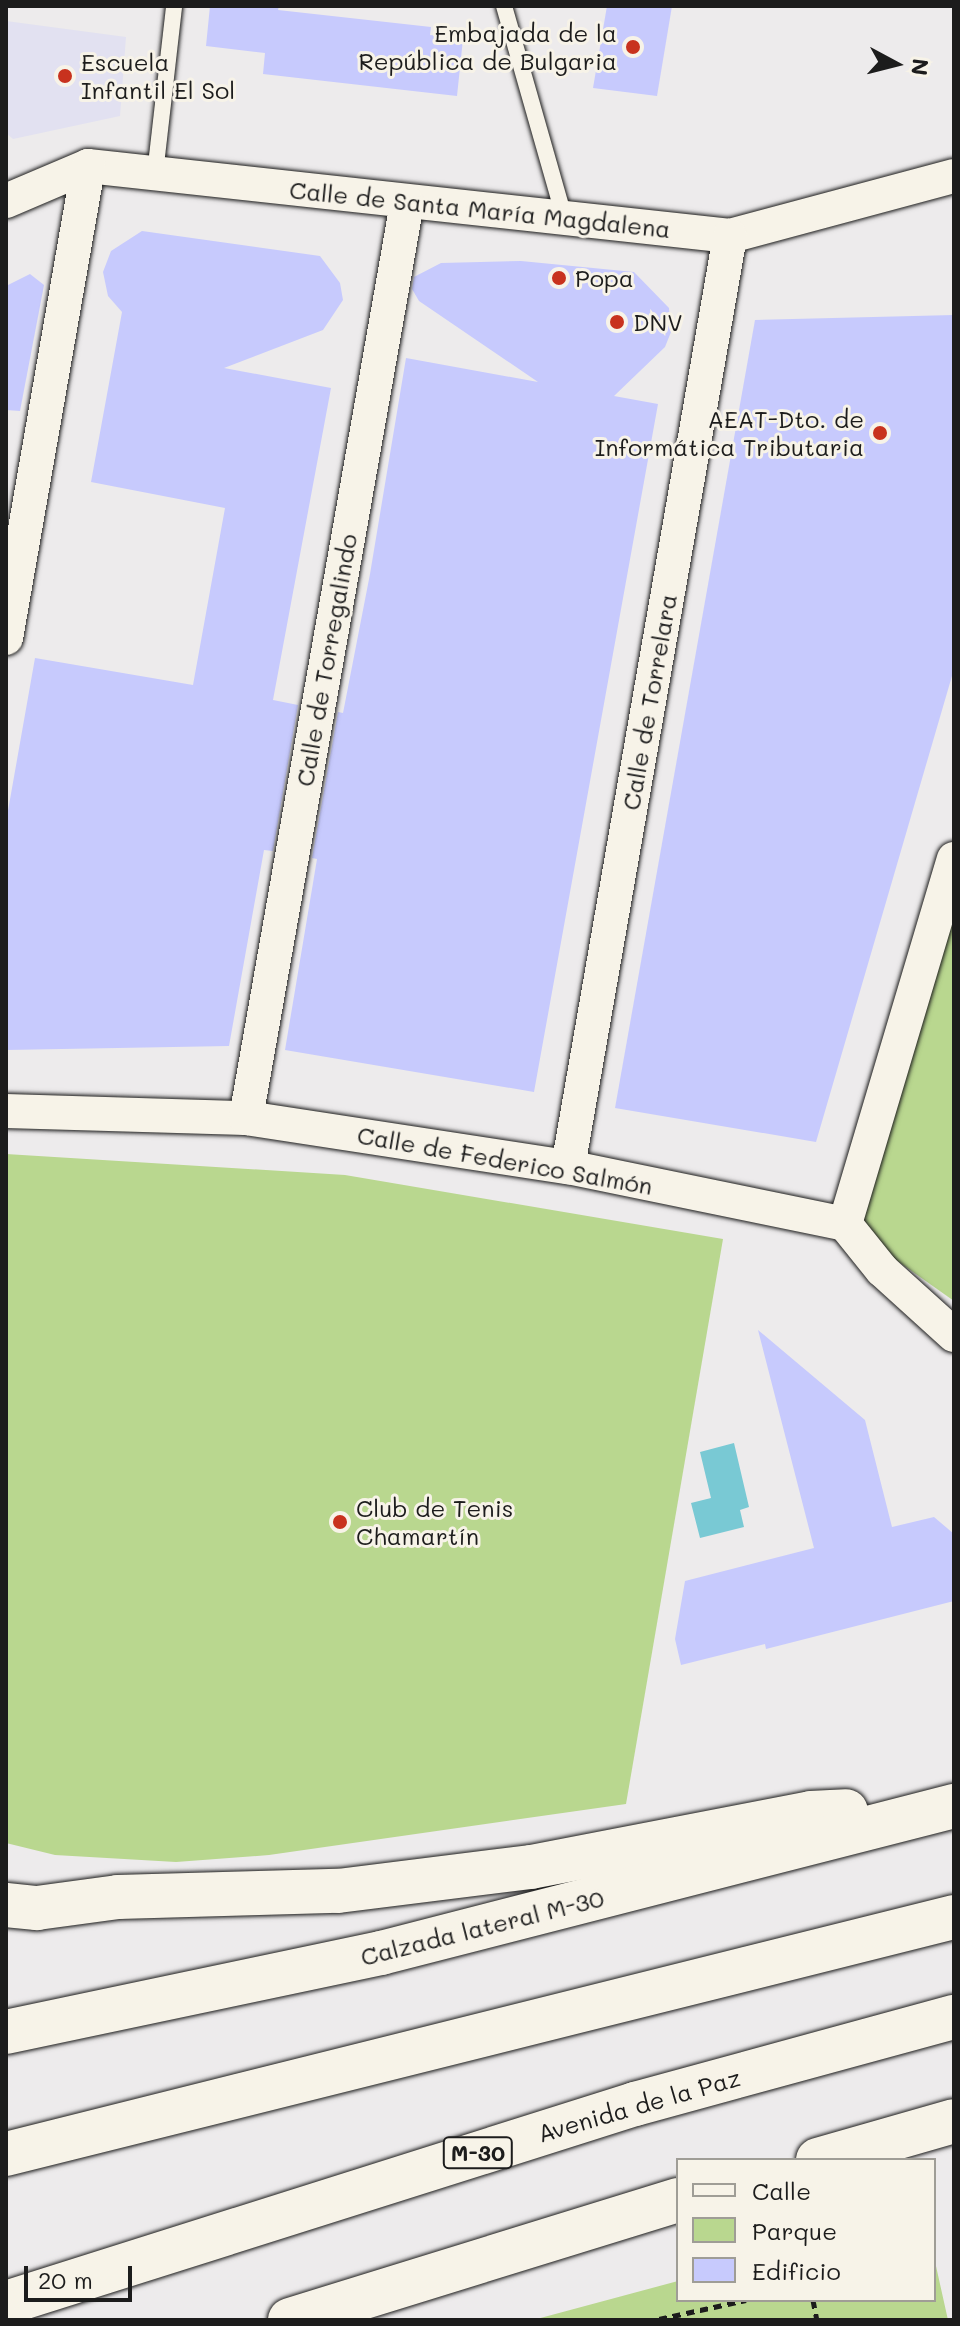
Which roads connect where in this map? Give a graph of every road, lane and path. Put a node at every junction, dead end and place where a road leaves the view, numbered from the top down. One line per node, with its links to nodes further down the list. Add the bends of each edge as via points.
1 (174, 6): 4 (lane)
2 (504, 6): 8 (lane)
3 (88, 166): 4 (street, Calle de Santa María Magdalena); 6 (street, Calle de Santa María Magdalena); 10 (street)
4 (155, 174): 7 (street, Calle de Santa María Magdalena)
5 (954, 176): 9 (street, Calle de Santa María Magdalena)
6 (6, 201)
7 (407, 203): 8 (street, Calle de Santa María Magdalena); 13 (street, Calle de Torregalindo)
8 (564, 217): 9 (street, Calle de Santa María Magdalena)
9 (730, 236): 14 (street, Calle de Torrelara)
10 (6, 638)
11 (954, 859): 15 (street)
12 (6, 1111): 13 (street, Calle de Federico Salmón)
13 (246, 1118): 14 (street, Calle de Federico Salmón)
14 (568, 1167): 15 (street, Calle de Federico Salmón)
15 (845, 1224): 16 (street, via 882,1270)
16 (954, 1335)
17 (951, 1807): 19 (highway, via 811,1813 531,1867 338,1891); 23 (highway, Calzada lateral M-30, via 381,1953)
18 (6, 1879): 19 (highway)
19 (118, 1897): 20 (highway, via 37,1908)
20 (6, 1905)
21 (954, 1917): 25 (highway)
22 (954, 2017): 29 (highway, Avenida de la Paz / M-30, via 635,2104)
23 (6, 2032)
24 (954, 2121): 26 (highway)
25 (6, 2154)
26 (825, 2158)
27 (676, 2201): 31 (highway)
28 (737, 2302): 30 (path)
29 (6, 2303)
30 (659, 2319)
31 (290, 2320)

